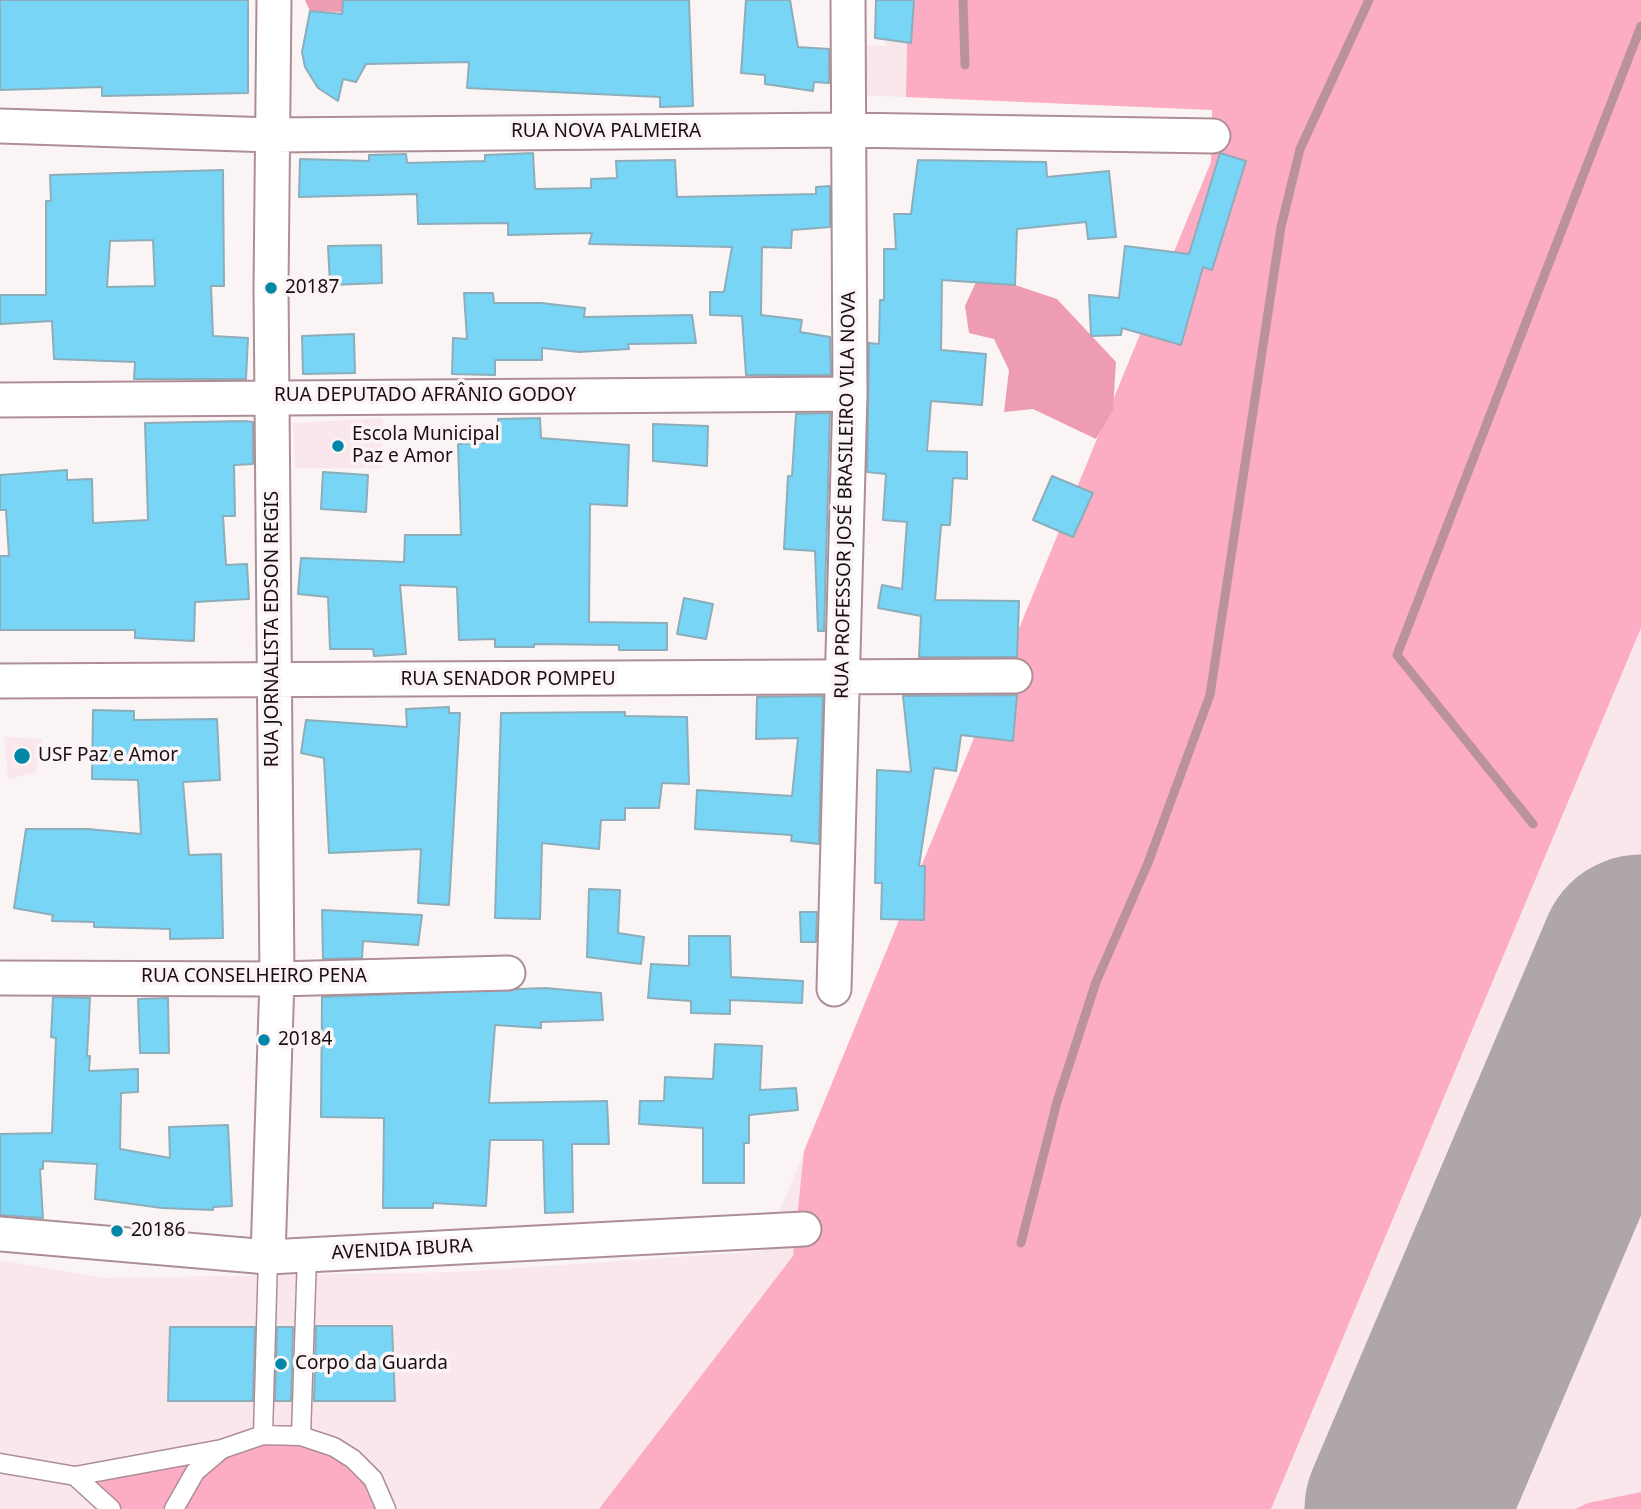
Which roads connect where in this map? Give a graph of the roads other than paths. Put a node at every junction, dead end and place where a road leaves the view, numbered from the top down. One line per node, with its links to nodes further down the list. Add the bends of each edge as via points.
1 (274, 0): 5 (street, RUA JORNALISTA EDSON REGIS)
2 (848, 0): 4 (street, RUA PROFESSOR JOSÉ BRASILEIRO VILA NOVA)
3 (0, 127): 5 (street, RUA NOVA PALMEIRA)
4 (847, 131): 5 (street, RUA NOVA PALMEIRA); 6 (street, RUA NOVA PALMEIRA); 7 (street, RUA PROFESSOR JOSÉ BRASILEIRO VILA NOVA)
5 (272, 135): 8 (street, RUA JORNALISTA EDSON REGIS)
6 (1213, 136)
7 (850, 394): 8 (street, RUA DEPUTADO AFRÂNIO GODOY); 11 (street, RUA PROFESSOR JOSÉ BRASILEIRO VILA NOVA)
8 (272, 397): 9 (street, RUA DEPUTADO AFRÂNIO GODOY); 13 (street, RUA JORNALISTA EDSON REGIS)
9 (0, 400)
10 (1015, 676): 11 (street, RUA SENADOR POMPEU)
11 (845, 678): 13 (street, RUA SENADOR POMPEU); 17 (street, RUA PROFESSOR JOSÉ BRASILEIRO VILA NOVA)
12 (0, 681): 13 (street, RUA SENADOR POMPEU)
13 (273, 682): 16 (street, RUA JORNALISTA EDSON REGIS)
14 (508, 972): 16 (street, RUA CONSELHEIRO PENA)
15 (0, 978): 16 (street, RUA CONSELHEIRO PENA)
16 (277, 979): 21 (street, RUA JORNALISTA EDSON REGIS)
17 (834, 989)
18 (804, 1229): 20 (street, AVENIDA IBURA)
19 (0, 1234): 21 (street, AVENIDA IBURA)
20 (307, 1255): 21 (street, AVENIDA IBURA); 23 (lane)
21 (268, 1257): 22 (lane)
22 (263, 1435): 23 (lane); 24 (lane)
23 (301, 1436): 29 (lane, via 353,1459 373,1479)
24 (222, 1448): 26 (lane); 28 (lane, via 195,1472)
25 (0, 1463): 26 (lane)
26 (75, 1476): 27 (lane)
27 (111, 1509)
28 (174, 1509)
29 (386, 1509)

